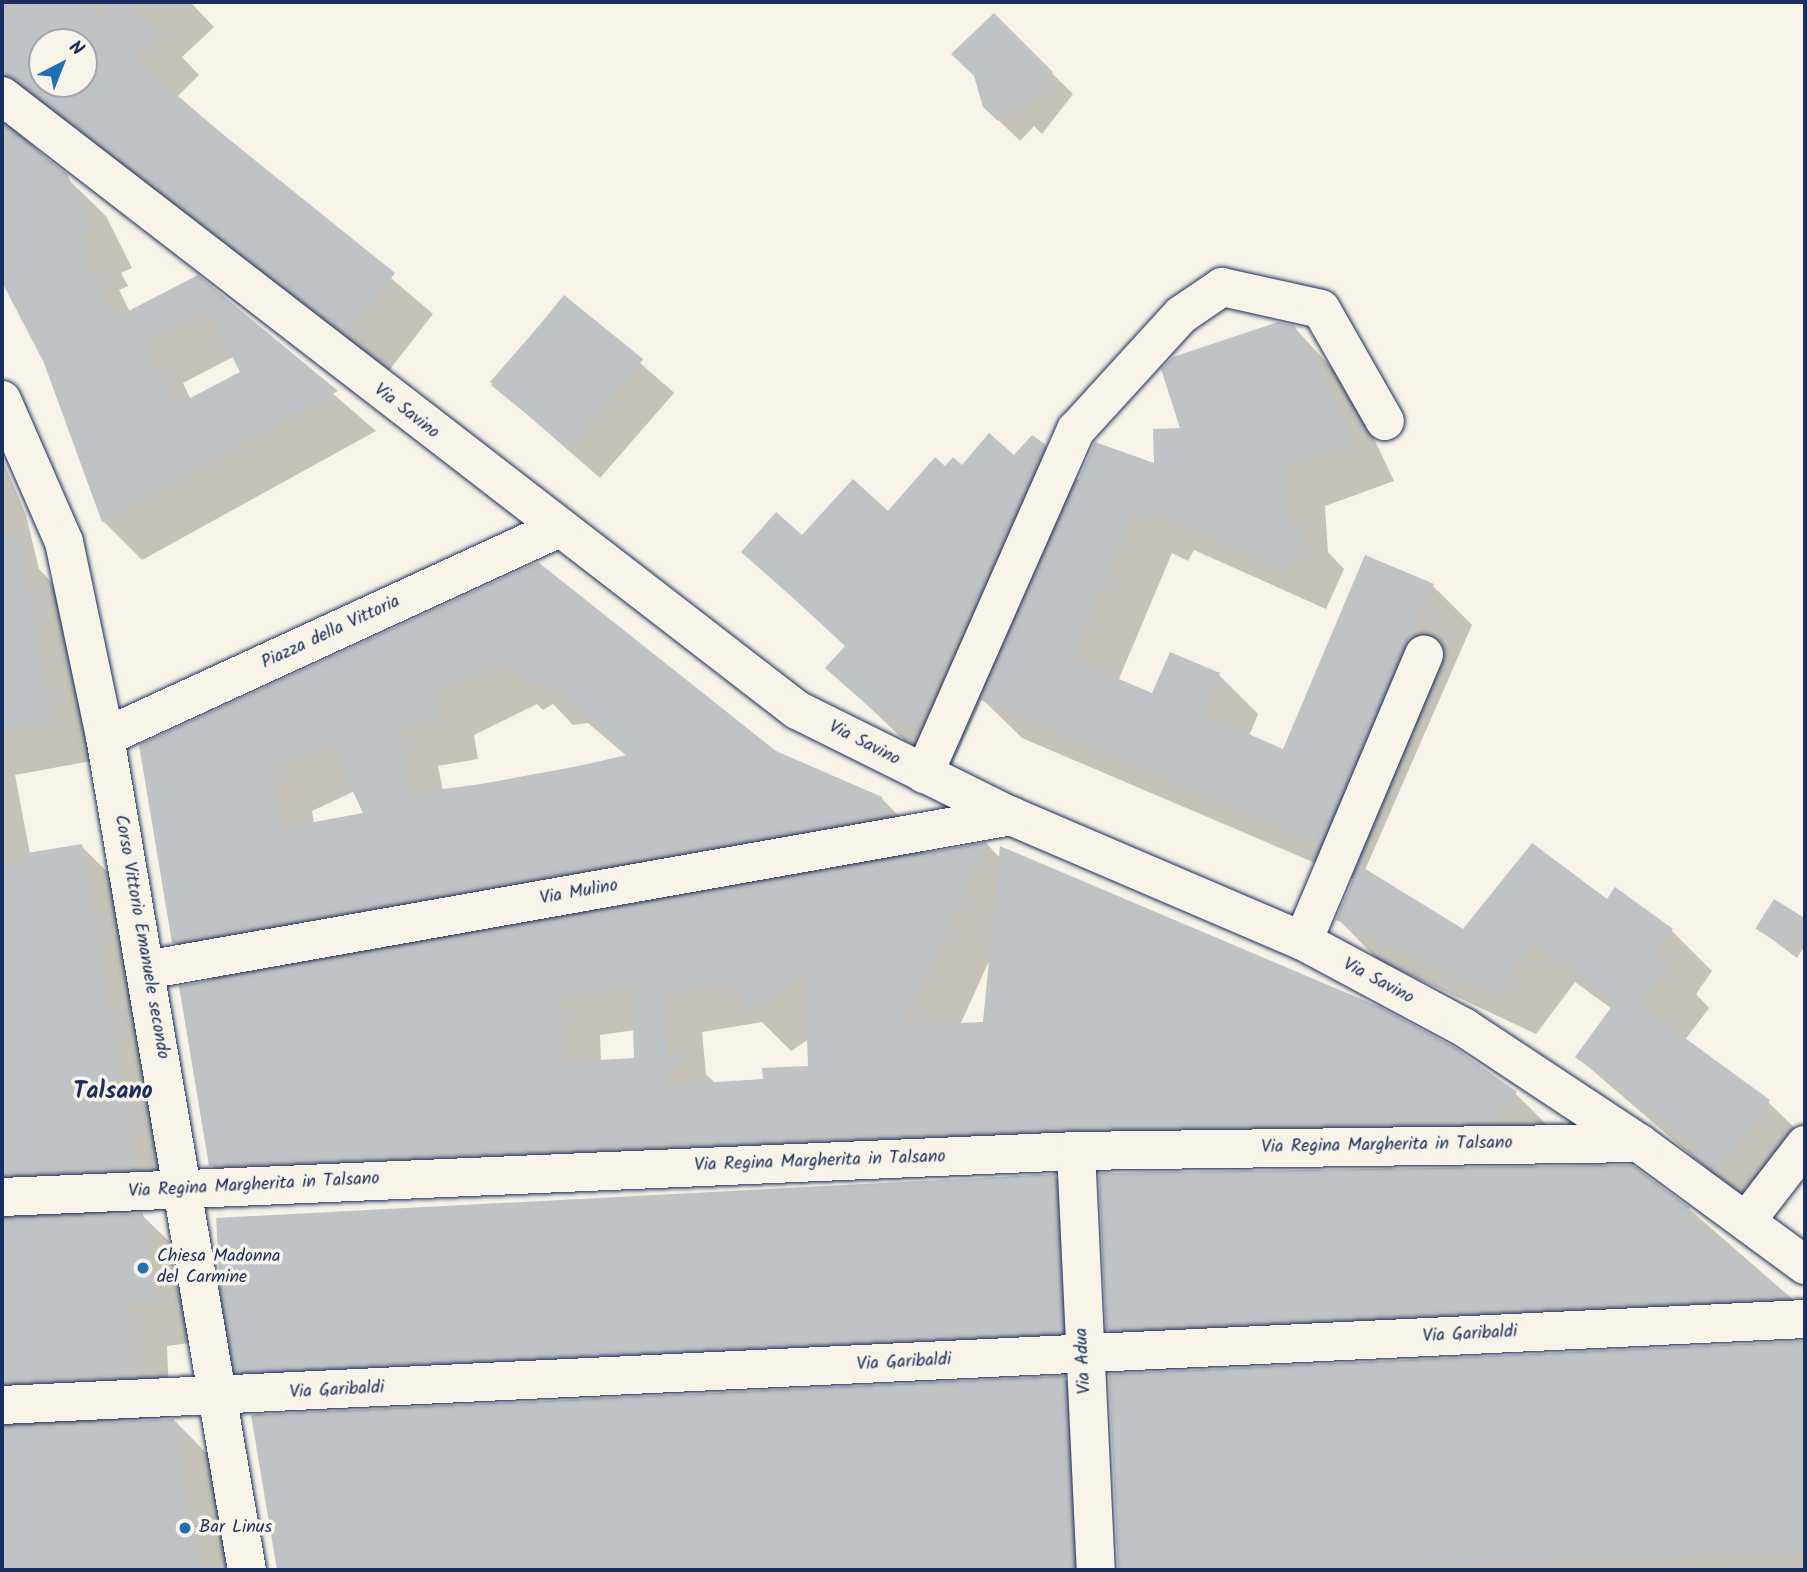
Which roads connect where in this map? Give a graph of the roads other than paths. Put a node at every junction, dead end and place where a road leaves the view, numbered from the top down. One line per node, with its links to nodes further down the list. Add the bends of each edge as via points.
1 (2, 96): 4 (street, Via Savino)
2 (2, 400): 6 (street, Corso Vittorio Emanuele secondo, via 64,542)
3 (1385, 421): 7 (street, via 1321,309 1222,287 1181,314 1076,430)
4 (557, 529): 6 (street, Piazza della Vittoria); 7 (street, Via Savino, via 797,710)
5 (1424, 655): 9 (street)
6 (105, 737): 10 (street, Corso Vittorio Emanuele secondo)
7 (923, 774): 8 (street, Via Savino)
8 (1011, 816): 9 (street, Via Savino); 10 (street, Via Mulino)
9 (1303, 941): 11 (street, Via Savino, via 1465,1028)
10 (146, 970): 14 (street, Corso Vittorio Emanuele secondo)
11 (1639, 1143): 13 (street, Via Regina Margherita in Talsano); 16 (street, Via Savino)
12 (1805, 1145): 16 (street)
13 (1076, 1151): 14 (street, Via Regina Margherita in Talsano); 19 (street, Via Adua)
14 (185, 1189): 15 (street, Via Regina Margherita in Talsano); 20 (street, Corso Vittorio Emanuele secondo)
15 (2, 1197)
16 (1747, 1220): 17 (street, Via Savino)
17 (1805, 1265)
18 (1805, 1319): 19 (street, Via Garibaldi)
19 (1083, 1354): 20 (street, Via Garibaldi); 23 (street, Via Adua)
20 (221, 1397): 21 (street, Via Garibaldi); 22 (street, Corso Vittorio Emanuele secondo)
21 (2, 1405)
22 (247, 1570)
23 (1096, 1570)

